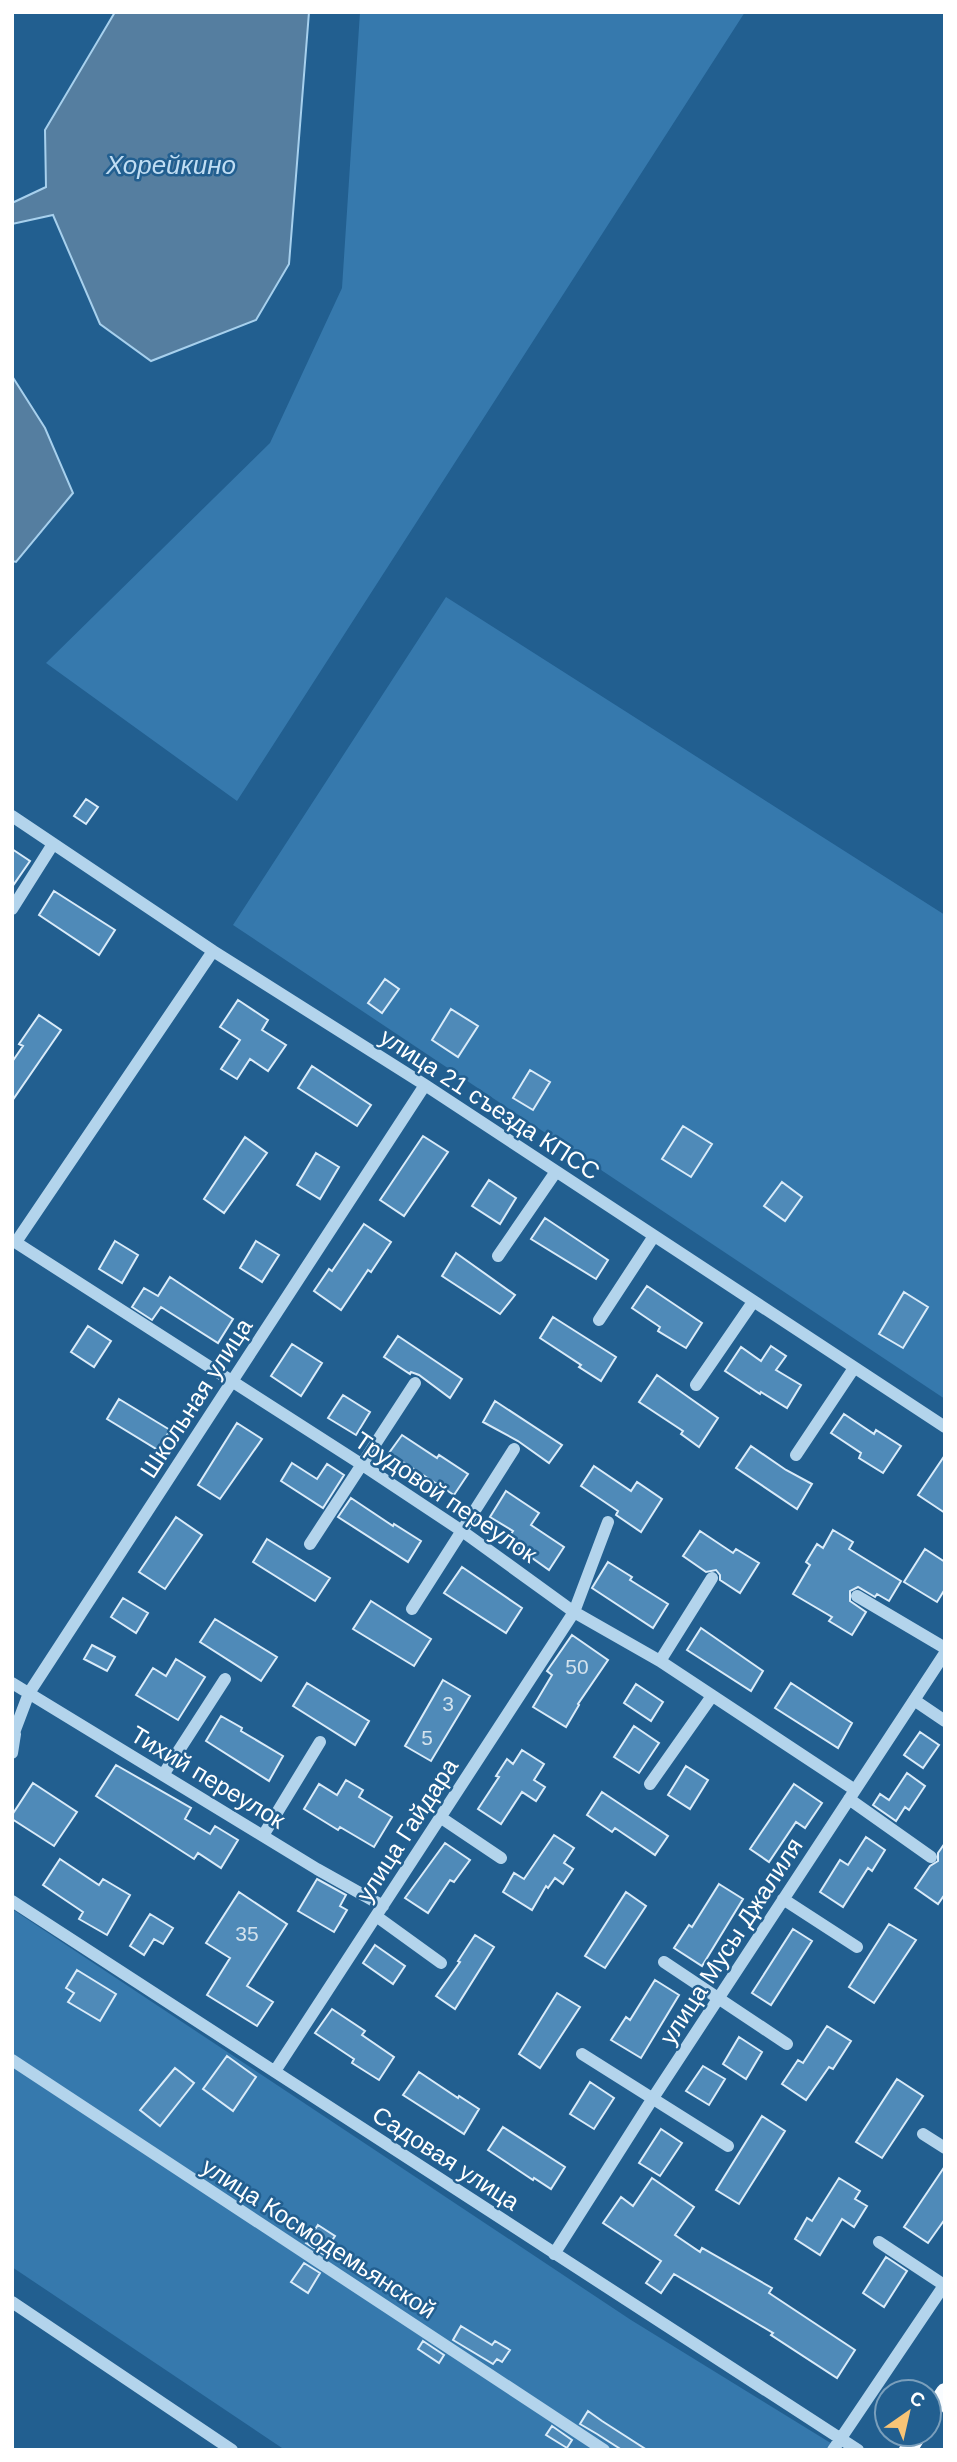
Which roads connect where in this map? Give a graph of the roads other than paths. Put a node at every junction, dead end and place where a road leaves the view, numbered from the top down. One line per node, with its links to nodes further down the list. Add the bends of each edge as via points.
1 (12, 816): 2 (street, улица 21 съезда КПСС)
2 (53, 844): 3 (street); 4 (street, улица 21 съезда КПСС)
3 (12, 909)
4 (213, 951): 5 (street, улица 21 съезда КПСС); 8 (street)
5 (425, 1086): 6 (street, улица 21 съезда КПСС); 13 (street, Школьная улица)
6 (555, 1173): 7 (street, улица 21 съезда КПСС); 9 (street)
7 (654, 1236): 10 (street, улица 21 съезда КПСС); 11 (street)
8 (14, 1241): 13 (street, Трудовой переулок)
9 (498, 1256)
10 (753, 1302): 12 (street, улица 21 съезда КПСС); 15 (street)
11 (600, 1320)
12 (853, 1368): 16 (street, улица 21 съезда КПСС); 18 (street)
13 (232, 1381): 19 (street, Трудовой переулок); 31 (street, Школьная улица)
14 (415, 1383): 19 (street)
15 (696, 1385)
16 (945, 1427)
17 (514, 1449): 21 (street)
18 (796, 1455)
19 (361, 1464): 21 (street, Трудовой переулок); 22 (street)
20 (608, 1522): 26 (street, улица Гайдара)
21 (462, 1531): 25 (street); 26 (street, Трудовой переулок)
22 (310, 1544)
23 (712, 1578): 28 (street)
24 (857, 1596): 27 (street)
25 (412, 1609)
26 (574, 1612): 28 (street, Трудовой переулок); 41 (street, улица Гайдара)
27 (945, 1651): 33 (street, улица Мусы Джалиля)
28 (660, 1661): 32 (street, Трудовой переулок)
29 (225, 1679): 38 (street)
30 (12, 1683): 31 (street, Тихий переулок)
31 (29, 1693): 35 (street, Школьная улица); 38 (street, Тихий переулок)
32 (712, 1696): 39 (street); 40 (street, Трудовой переулок)
33 (914, 1700): 34 (street); 40 (street, улица Мусы Джалиля)
34 (945, 1721)
35 (13, 1736): 37 (street, Школьная улица)
36 (320, 1742): 42 (street)
37 (12, 1753)
38 (163, 1775): 42 (street, Тихий переулок)
39 (650, 1784)
40 (852, 1794): 43 (street, Трудовой переулок); 45 (street, улица Мусы Джалиля)
41 (440, 1817): 44 (street); 47 (street, улица Гайдара)
42 (264, 1834): 47 (street, Тихий переулок)
43 (931, 1857)
44 (501, 1858)
45 (783, 1899): 48 (street); 51 (street, улица Мусы Джалиля)
46 (12, 1901): 55 (street, Садовая улица)
47 (379, 1911): 50 (street, Тихий переулок); 55 (street, улица Гайдара)
48 (857, 1947)
49 (664, 1962): 51 (street)
50 (441, 1963)
51 (719, 1999): 52 (street); 56 (street, улица Мусы Джалиля)
52 (787, 2044)
53 (582, 2054): 56 (street)
54 (12, 2060): 66 (street, улица Космодемьянской)
55 (275, 2071): 61 (street, Садовая улица)
56 (653, 2098): 58 (street); 61 (street, улица Мусы Джалиля)
57 (923, 2134): 59 (street)
58 (728, 2146)
59 (945, 2148)
60 (879, 2242): 62 (street)
61 (554, 2254): 64 (street, Садовая улица)
62 (944, 2285): 64 (street)
63 (12, 2302): 65 (street)
64 (840, 2437): 67 (street); 68 (street, Садовая улица)
65 (232, 2450)
66 (604, 2450)
67 (833, 2450)
68 (858, 2450)

